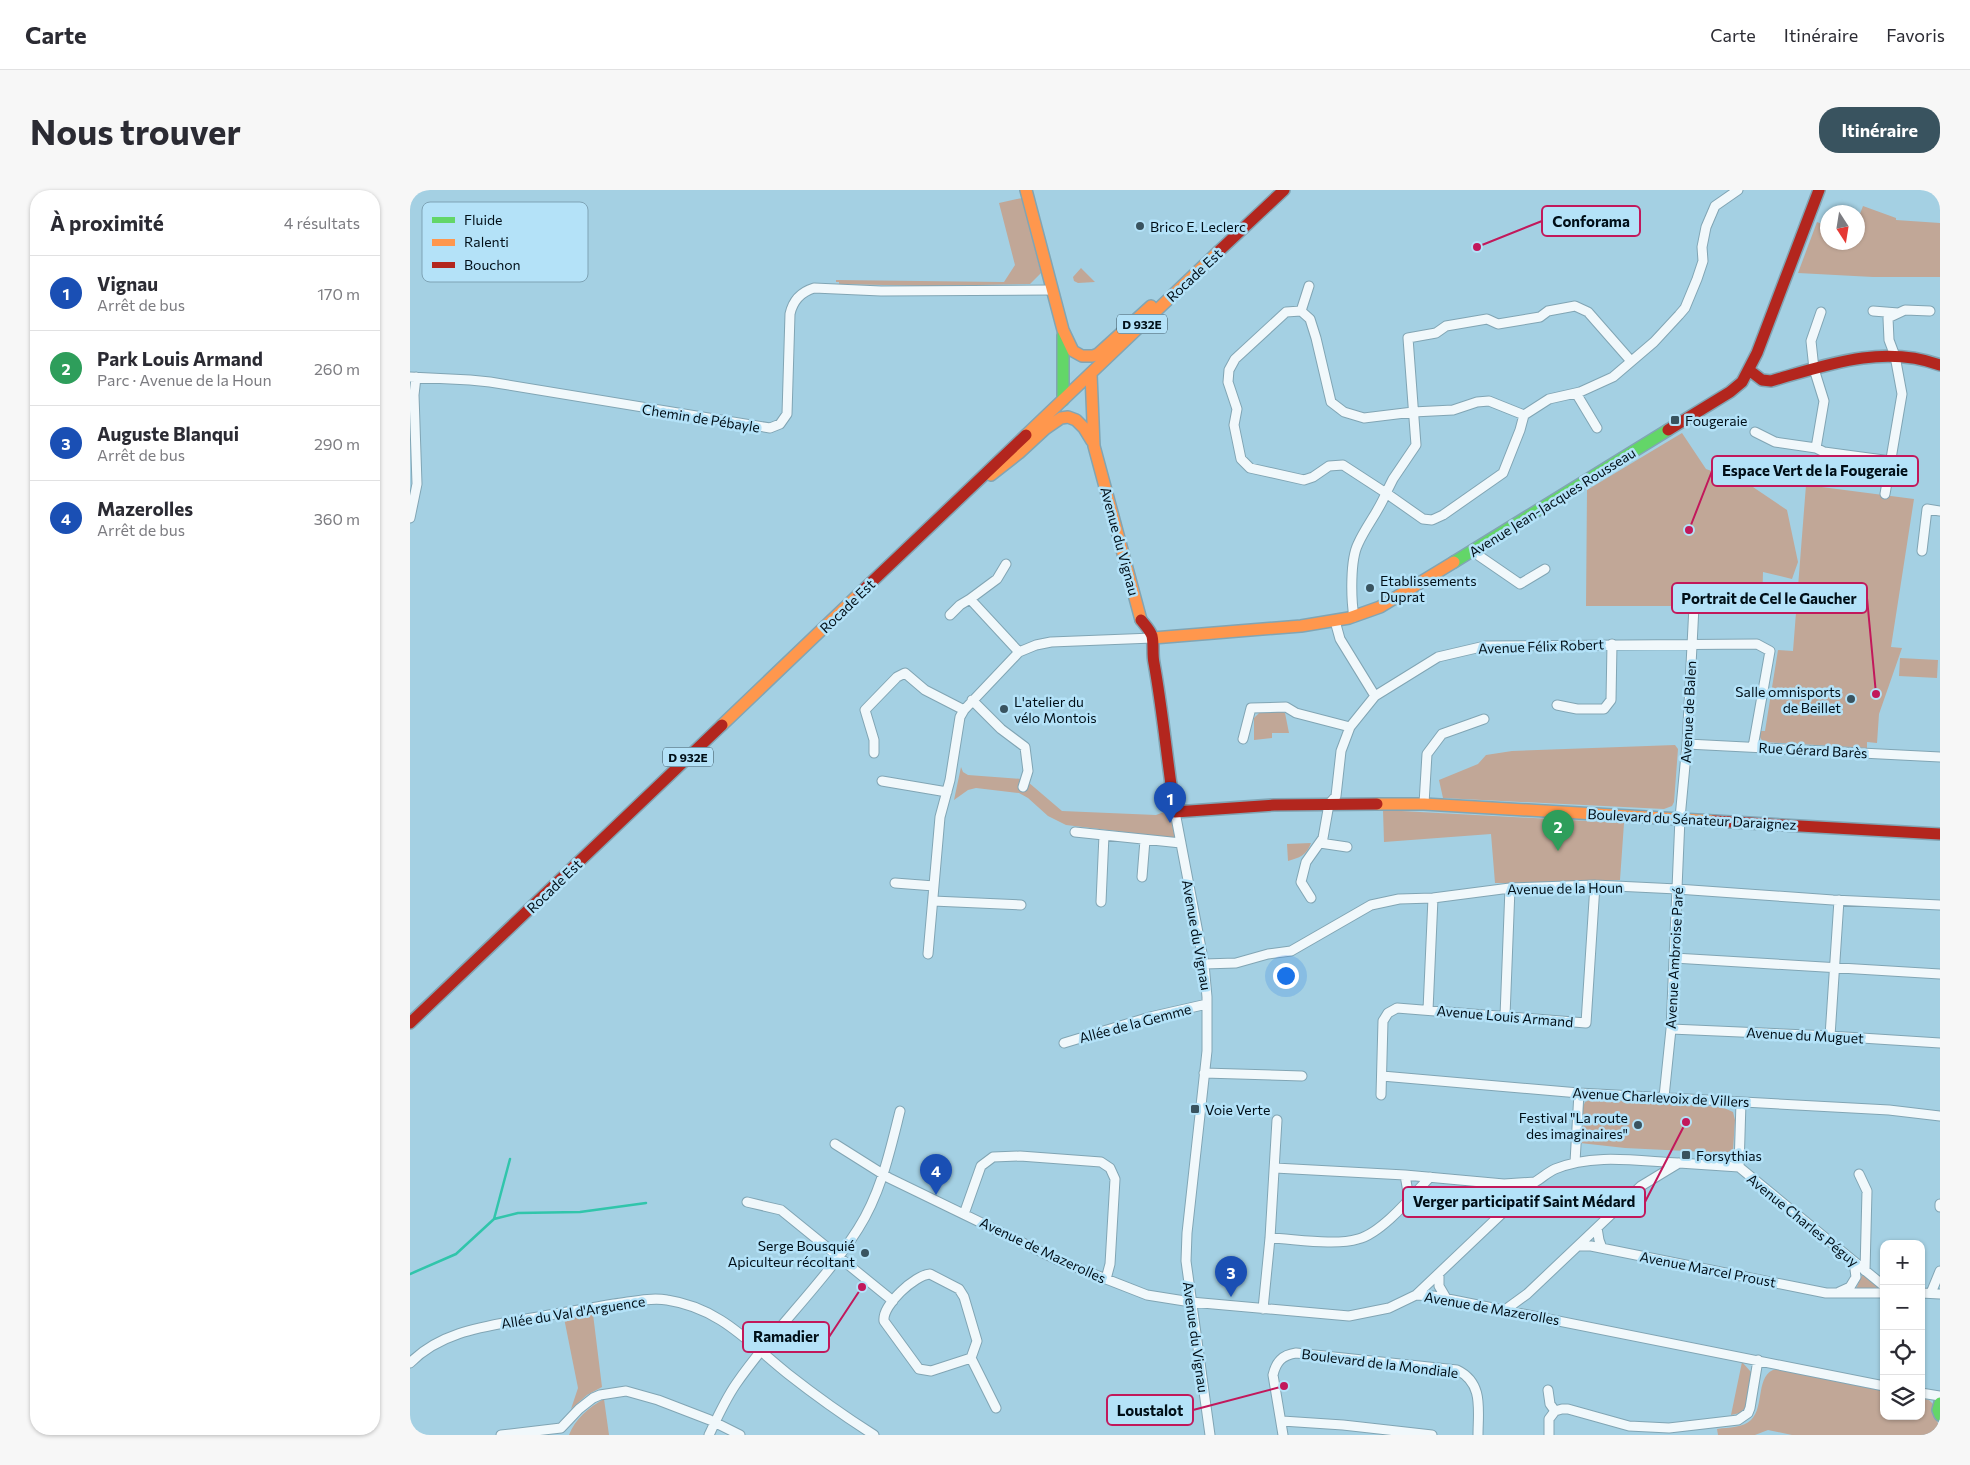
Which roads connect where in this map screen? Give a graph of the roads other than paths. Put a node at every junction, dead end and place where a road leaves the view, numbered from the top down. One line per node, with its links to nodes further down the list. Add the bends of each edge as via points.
1 (1026, 190): 11 (street)
2 (1277, 190): 7 (street)
3 (1284, 190): 7 (street, Rocade Est / D 932E)
4 (1293, 190): 8 (street, via 1230,248)
5 (1738, 190): 19 (street, via 1715,206 1706,227 1700,270 1685,308)
6 (1820, 190): 22 (street, Avenue Jean-Jacques Rousseau)
7 (1265, 208): 8 (street, Rocade Est / D 932E)
8 (1203, 266): 9 (street, Rocade Est / D 932E)
9 (1193, 275): 17 (street, via 1145,310 1098,354 1087,357 1073,351); 23 (street, Rocade Est / D 932E)
10 (1309, 286): 12 (street)
11 (1052, 290): 17 (street); 24 (street, Chemin de Pébayle, via 814,288 807,291 794,302 790,314 787,414 780,424 770,428 483,381)
12 (1301, 311): 27 (street, via 1313,327 1331,402 1344,412 1364,418); 35 (street, via 1282,315 1235,359 1229,370 1228,382 1237,409 1234,425 1241,460 1250,468 1304,480 1313,478 1329,466 1343,465)
13 (1873, 311): 16 (street)
14 (1930, 311): 16 (street, via 1906,310)
15 (1821, 312): 21 (street, via 1811,341)
16 (1899, 313): 18 (street, via 1888,318 1889,340)
17 (1063, 330): 26 (street)
18 (1895, 356): 20 (street); 21 (street, via 1875,355); 33 (street, via 1902,394)
19 (1631, 362): 25 (street, via 1613,377); 27 (street, via 1588,312 1575,306 1548,311 1540,317 1498,324 1487,320 1446,326 1436,332 1408,338)
20 (1940, 365)
21 (1814, 368): 22 (street, via 1771,381 1762,380); 32 (street, via 1824,401)
22 (1749, 370): 39 (street, Avenue Jean-Jacques Rousseau, via 1742,382 1730,392)
23 (1091, 374): 26 (street, Rocade Est / D 932E); 31 (street)
24 (413, 377): 38 (street, via 417,484)
25 (1576, 393): 28 (street, via 1549,399); 29 (street)
26 (1063, 400): 34 (street, Rocade Est / D 932E)
27 (1413, 412): 28 (street, via 1453,410 1489,401); 35 (street, via 1416,445)
28 (1524, 416): 35 (street, via 1503,473 1443,515 1432,520 1423,519)
29 (1597, 428)
30 (1755, 432): 32 (street, via 1775,442)
31 (1094, 446): 34 (street, via 1080,423 1069,418 1058,419 1012,460); 48 (street, Avenue du Vignau, via 1141,619)
32 (1816, 448): 33 (street, via 1824,452)
33 (1891, 461): 36 (street)
34 (967, 492): 98 (street, Rocade Est / D 932E)
35 (1386, 493): 46 (street, via 1357,546 1352,576)
36 (1884, 494)
37 (1940, 511): 40 (street, via 1927,509)
38 (410, 518)
39 (1472, 551): 42 (street, via 1520,584); 46 (street, Avenue Jean-Jacques Rousseau, via 1380,607)
40 (1922, 551)
41 (1006, 564): 43 (street, via 997,579)
42 (1545, 569)
43 (970, 599): 45 (street); 51 (street)
44 (1694, 606): 49 (street, Avenue de Balen)
45 (950, 615)
46 (1354, 617): 47 (street, Avenue Jean-Jacques Rousseau)
47 (1335, 622): 48 (street, Avenue Jean-Jacques Rousseau); 52 (street, via 1340,639)
48 (1153, 638): 51 (street, via 1050,642); 68 (street, Avenue du Vignau, via 1153,658)
49 (1692, 643): 50 (street, Avenue Félix Robert); 59 (street, Avenue de Balen); 60 (street, Avenue Félix Robert, via 1757,644 1770,652)
50 (1612, 644): 52 (street, Avenue Félix Robert, via 1480,646 1438,657); 54 (street, via 1611,700 1604,709)
51 (1019, 652): 53 (street)
52 (1375, 696): 57 (street, Avenue Félix Robert)
53 (972, 700): 55 (street); 64 (street, via 1001,730 1025,747 1028,771)
54 (1557, 705)
55 (964, 710): 61 (street, via 926,690 905,672 865,710 874,740); 65 (street)
56 (1484, 719): 67 (street, via 1442,734 1427,754)
57 (1350, 727): 58 (street, via 1286,707 1251,708); 66 (street, Avenue Félix Robert, via 1341,752 1336,796)
58 (1243, 739)
59 (1687, 744): 60 (street, Rue Gérard Barès); 69 (street, Avenue de Balen)
60 (1753, 747): 62 (street, Rue Gérard Barès)
61 (874, 753)
62 (1940, 757)
63 (882, 781): 65 (street)
64 (1023, 787)
65 (947, 792): 79 (street, via 940,817)
66 (1329, 804): 67 (street, Boulevard du Sénateur Daraignez); 68 (street, Boulevard du Sénateur Daraignez); 74 (street, Avenue Félix Robert, via 1324,838)
67 (1424, 804): 69 (street, Boulevard du Sénateur Daraignez)
68 (1175, 812): 75 (street, Avenue du Vignau)
69 (1680, 818): 71 (street, Boulevard du Sénateur Daraignez); 82 (street, Avenue Ambroise Paré)
70 (1075, 832): 72 (street)
71 (1940, 834)
72 (1104, 835): 73 (street); 87 (street)
73 (1144, 840): 75 (street); 77 (street)
74 (1320, 842): 76 (street); 83 (street, Avenue Félix Robert, via 1306,862 1301,882)
75 (1181, 843): 92 (street, Avenue du Vignau)
76 (1347, 847)
77 (1142, 877)
78 (895, 883): 79 (street)
79 (934, 886): 86 (street)
80 (1595, 886): 81 (street, Avenue de la Houn); 82 (street, Avenue de la Houn); 97 (street, Avenue Louis Armand, via 1586,1023)
81 (1510, 888): 84 (street, Avenue de la Houn); 97 (street)
82 (1677, 889): 85 (street, Avenue de la Houn); 91 (street, Avenue Ambroise Paré)
83 (1311, 898)
84 (1433, 898): 92 (street, Avenue de la Houn, via 1399,899 1371,905 1290,951 1236,963); 96 (street)
85 (1839, 900): 89 (street, Avenue de la Houn); 93 (street)
86 (933, 901): 88 (street); 90 (street)
87 (1100, 902)
88 (1021, 905)
89 (1940, 905)
90 (928, 954)
91 (1674, 958): 93 (street); 99 (street, Avenue Ambroise Paré)
92 (1204, 964): 95 (street, Avenue du Vignau)
93 (1835, 967): 94 (street); 100 (street)
94 (1940, 974)
95 (1207, 1004): 101 (street, Allée de la Gemme); 103 (street, Avenue du Vignau)
96 (1428, 1010): 97 (street, Avenue Louis Armand); 105 (street, Avenue Louis Armand, via 1397,1008 1388,1013 1383,1021)
97 (1505, 1016)
98 (410, 1023)
99 (1671, 1029): 100 (street, Avenue du Muguet); 108 (street, Avenue Ambroise Paré)
100 (1830, 1036): 102 (street, Avenue du Muguet)
101 (1064, 1043)
102 (1940, 1043)
103 (1204, 1073): 104 (street); 146 (street, Avenue du Vignau, via 1187,1233 1186,1261)
104 (1302, 1076)
105 (1382, 1076): 106 (street, Avenue Charlevoix de Villers); 107 (street)
106 (1579, 1093): 108 (street, Avenue Charlevoix de Villers); 114 (street)
107 (1380, 1095)
108 (1664, 1097): 109 (street, Avenue Charlevoix de Villers)
109 (1741, 1102): 111 (street, Avenue Charlevoix de Villers); 116 (street)
110 (900, 1111): 119 (street)
111 (1940, 1116)
112 (1277, 1120): 117 (street)
113 (835, 1144): 119 (street, Avenue de Mazerolles)
114 (1575, 1162): 115 (street, Avenue Charles Péguy, via 1598,1159); 122 (street, Avenue Charles Péguy, via 1553,1170)
115 (1679, 1163): 116 (street, Avenue Charles Péguy); 128 (street, via 1641,1186)
116 (1739, 1167): 133 (street, Avenue Charles Péguy)
117 (1275, 1168): 120 (street); 129 (street)
118 (1859, 1174): 134 (street, via 1867,1191)
119 (884, 1175): 127 (street, Avenue de Mazerolles); 132 (street, via 860,1227)
120 (1405, 1175): 121 (street); 124 (street)
121 (1430, 1177): 123 (street); 124 (street)
122 (1535, 1182): 123 (street); 126 (street, Avenue Charles Péguy)
123 (1504, 1184): 126 (street, via 1512,1194)
124 (1409, 1198): 129 (street, via 1377,1230 1359,1239 1340,1242)
125 (747, 1202): 132 (street, via 781,1210)
126 (1512, 1205): 136 (street, Avenue Charles Péguy)
127 (964, 1214): 137 (street, Avenue de Mazerolles, via 1060,1261); 137 (street, via 981,1166 993,1157 1101,1162 1110,1168 1115,1180 1110,1264)
128 (1597, 1228): 130 (street); 131 (street)
129 (1270, 1238): 147 (street)
130 (1579, 1246): 131 (street, Avenue Marcel Proust); 142 (street)
131 (1602, 1248): 139 (street, Avenue Marcel Proust)
132 (839, 1257): 145 (street); 150 (street)
133 (1854, 1262): 134 (street, Avenue Charles Péguy); 139 (street, via 1856,1276 1850,1287)
134 (1865, 1271): 138 (street, Avenue Charles Péguy)
135 (1940, 1271): 141 (street)
136 (1439, 1274): 143 (street, Avenue Charles Péguy); 144 (street, via 1439,1286)
137 (1106, 1279): 146 (street, Avenue de Mazerolles, via 1147,1296)
138 (1883, 1285)
139 (1837, 1293): 140 (street, Avenue Marcel Proust)
140 (1880, 1293)
141 (1931, 1293)
142 (1527, 1294): 148 (street); 149 (street, via 1525,1300)
143 (1416, 1295): 144 (street, Avenue de Mazerolles); 147 (street, Avenue de Mazerolles, via 1389,1308 1349,1316)
144 (1446, 1298): 148 (street, Avenue de Mazerolles)
145 (892, 1301): 151 (street, via 884,1312 884,1321 920,1369 931,1371); 151 (street, via 922,1274 930,1274 959,1289 977,1341)
146 (1191, 1302): 147 (street, Avenue de Mazerolles); 168 (street, Avenue du Vignau)
147 (1263, 1309)
148 (1505, 1310): 149 (street, Avenue de Mazerolles)
149 (1529, 1314): 152 (street, Avenue de Mazerolles)
150 (761, 1352): 153 (street, Allée du Val d'Arguence, via 713,1314 692,1305 665,1300 637,1300 478,1327 442,1339); 161 (street, via 735,1385); 167 (street, Allée du Val d'Arguence, via 830,1407)
151 (971, 1358): 158 (street)
152 (1758, 1360): 154 (street, Avenue de Mazerolles); 162 (street, via 1750,1408 1743,1417 1732,1421)
153 (410, 1362)
154 (1880, 1385)
155 (1548, 1390): 159 (street, via 1550,1404)
156 (1925, 1394): 157 (street)
157 (1940, 1405)
158 (996, 1408)
159 (1555, 1411): 162 (street, via 1568,1409); 172 (street, via 1549,1419)
160 (1282, 1421): 169 (street, Boulevard de la Mondiale); 170 (street); 171 (street, Boulevard de la Mondiale, via 1273,1375 1279,1360 1287,1354 1296,1353 1457,1370 1471,1379 1477,1394)
161 (715, 1422): 163 (street, via 626,1391 593,1398); 165 (street); 166 (street)
162 (1628, 1430)
163 (560, 1431): 164 (street)
164 (501, 1435)
165 (709, 1435)
166 (740, 1435)
167 (874, 1435)
168 (1210, 1435)
169 (1283, 1435)
170 (1432, 1435)
171 (1478, 1435)
172 (1549, 1435)

